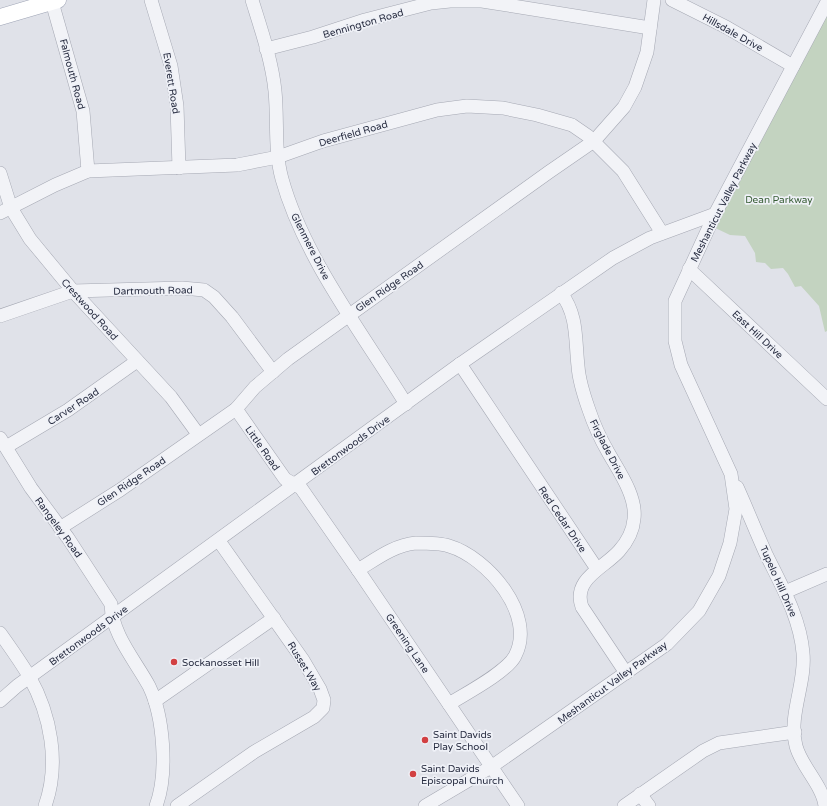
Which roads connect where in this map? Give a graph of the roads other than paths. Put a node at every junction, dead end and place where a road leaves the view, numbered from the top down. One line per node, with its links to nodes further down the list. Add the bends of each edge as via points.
1 (151, 0): 13 (street, Everett Road, via 172,72 177,106)
2 (252, 0): 9 (street, Glenmere Drive)
3 (654, 0): 8 (street, Glen Ridge Road)
4 (672, 0): 10 (street, Hillsdale Drive, via 726,27)
5 (55, 1): 7 (main road); 14 (street, Falmouth Road, via 83,111)
6 (827, 2): 10 (street, Meshanticut Valley Parkway)
7 (0, 16)
8 (650, 28): 9 (street, Bennington Road, via 482,1 450,1 431,3 365,20); 11 (street, Glen Ridge Road, via 647,52 634,87 624,107)
9 (266, 49): 12 (street, Glenmere Drive, via 275,91)
10 (793, 66): 17 (street, Meshanticut Valley Parkway)
11 (594, 142): 12 (street, Deerfield Road, via 572,125 503,108 467,106 437,110 323,141); 18 (street, Deerfield Road, via 623,171); 22 (street, Glen Ridge Road)
12 (278, 157): 13 (street, Deerfield Road, via 237,166); 22 (street, Glenmere Drive, via 291,208 302,233)
13 (179, 168): 14 (street, Deerfield Road)
14 (88, 171): 16 (street, Deerfield Road, via 55,184)
15 (0, 173): 16 (street, Crestwood Road)
16 (5, 211): 20 (street, Crestwood Road)
17 (715, 214): 18 (street, Brettonwoods Drive); 19 (street, Meshanticut Valley Parkway)
18 (662, 233): 21 (street, Brettonwoods Drive, via 613,258)
19 (689, 269): 27 (street, East Hill Drive); 32 (street, Meshanticut Valley Parkway, via 676,301 675,341 681,365)
20 (73, 291): 23 (street, Dartmouth Road); 24 (street, Crestwood Road); 26 (street, Dartmouth Road, via 182,288 204,290 232,317)
21 (561, 294): 25 (street, Brettonwoods Drive); 36 (street, Firglade Drive, via 573,314 578,368 585,399 594,425 626,483 635,517 627,540 619,552)
22 (349, 314): 26 (street, Glen Ridge Road); 28 (street, Glenmere Drive)
23 (0, 316)
24 (137, 361): 30 (street, Crestwood Road, via 171,397); 31 (street, Carver Road, via 68,410)
25 (460, 364): 28 (street, Brettonwoods Drive); 36 (street, Red Cedar Drive)
26 (273, 372): 29 (street, Glen Ridge Road)
27 (827, 399)
28 (406, 404): 33 (street, Brettonwoods Drive)
29 (236, 408): 30 (street, Glen Ridge Road); 33 (street, Little Road, via 285,479)
30 (198, 434): 34 (street, Glen Ridge Road, via 120,490)
31 (3, 443): 34 (street, Rangeley Road)
32 (731, 474): 39 (street, Tupelo Hill Drive); 43 (street, Meshanticut Valley Parkway, via 736,509 730,543 719,576 699,611 667,644)
33 (294, 485): 35 (street, Brettonwoods Drive); 37 (street, Greening Lane, via 301,488)
34 (60, 528): 40 (street, Rangeley Road, via 111,604)
35 (219, 541): 40 (street, Brettonwoods Drive); 41 (street, Russet Way)
36 (597, 569): 43 (street, via 588,576 579,594 580,601)
37 (358, 570): 47 (street, Greening Lane); 47 (street, via 388,551 415,543 448,546 475,559 508,594 521,635 514,658 500,671)
38 (827, 574): 39 (street)
39 (785, 592): 48 (street, Tupelo Hill Drive, via 798,625 803,653 803,682 796,711)
40 (111, 618): 44 (street, Brettonwoods Drive); 46 (street, Rangeley Road)
41 (274, 618): 46 (street); 54 (street, Russet Way, via 320,689 324,700 323,708 314,717 254,752)
42 (0, 633): 44 (street)
43 (626, 673): 49 (street, Meshanticut Valley Parkway)
44 (29, 677): 45 (street, Brettonwoods Drive); 52 (street, via 44,711 52,749 50,793)
45 (0, 701)
46 (155, 701): 53 (street, Rangeley Road, via 161,725 163,760)
47 (448, 704): 49 (street, Greening Lane)
48 (795, 732): 50 (street, via 719,743); 51 (street, Tupelo Hill Drive, via 796,746)
49 (490, 767): 55 (street, Meshanticut Valley Parkway); 56 (street, Greening Lane)
50 (640, 794): 57 (street); 58 (street)
51 (825, 801)
52 (45, 806)
53 (156, 806)
54 (177, 806)
55 (425, 806)
56 (518, 806)
57 (624, 806)
58 (649, 806)

